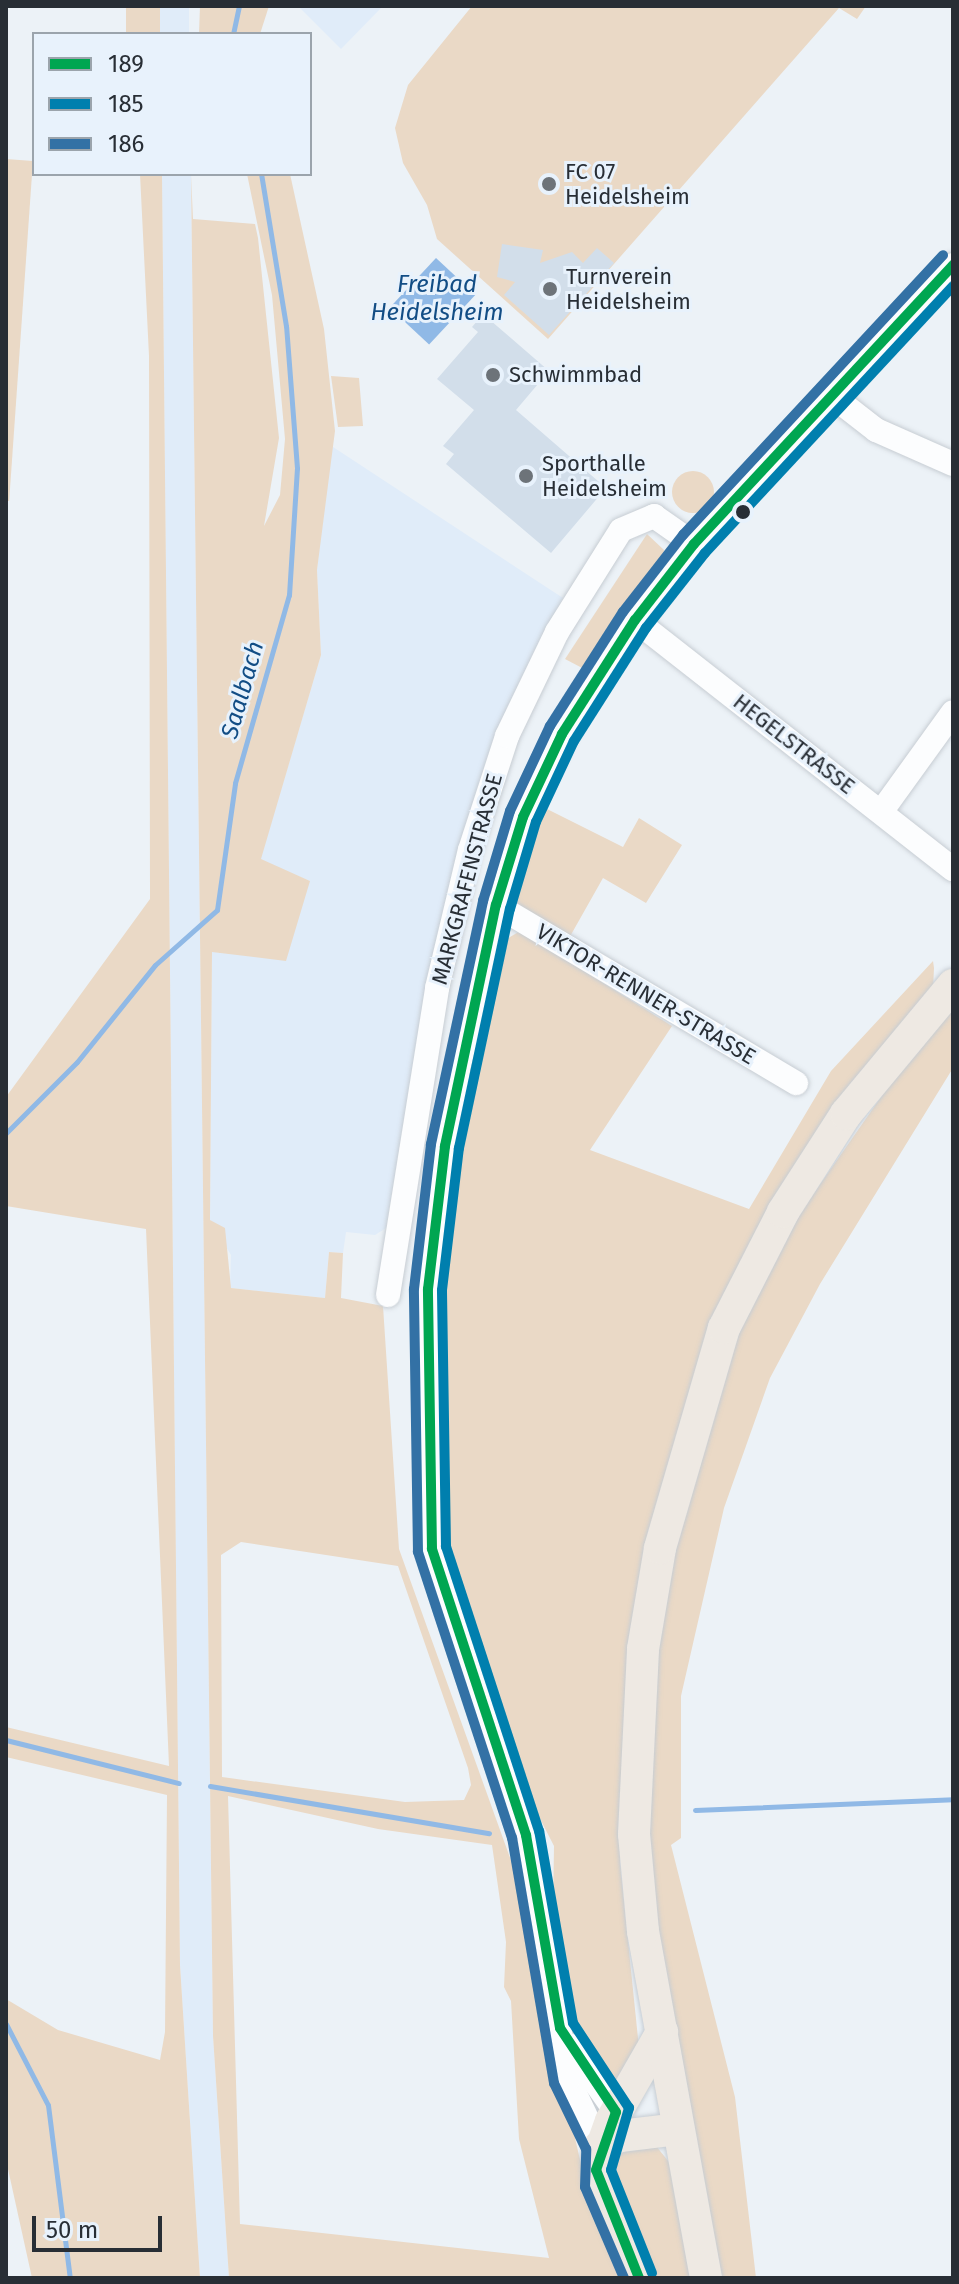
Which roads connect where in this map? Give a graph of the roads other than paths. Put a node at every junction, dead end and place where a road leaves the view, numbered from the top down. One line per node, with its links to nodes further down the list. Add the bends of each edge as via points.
1 (953, 265): 2 (street, MARKGRAFENSTRASSE)
2 (831, 395): 3 (street, via 876,430); 4 (street, MARKGRAFENSTRASSE)
3 (953, 464)
4 (694, 544): 5 (street, MARKGRAFENSTRASSE); 12 (street, MARKGRAFENSTRASSE, via 654,516 621,530 557,632 507,736 473,838 437,988)
5 (635, 620): 7 (street, HEGELSTRASSE); 9 (street, MARKGRAFENSTRASSE, via 562,734 523,817)
6 (953, 712): 7 (street)
7 (881, 812): 8 (street, HEGELSTRASSE)
8 (953, 869)
9 (496, 905): 11 (street, VIKTOR-RENNER-STRASSE); 13 (street, MARKGRAFENSTRASSE, via 458,1069 428,1289 432,1549 526,1835)
10 (953, 985): 14 (main road, via 846,1114 783,1212 724,1328 689,1431 643,1649 634,1765 643,1931)
11 (796, 1083)
12 (388, 1295)
13 (560, 2028): 15 (street); 17 (street, MARKGRAFENSTRASSE, via 568,2079)
14 (662, 2032): 15 (main road); 16 (main road)
15 (616, 2112): 16 (main road); 17 (main road)
16 (675, 2113): 17 (main road); 19 (main road)
17 (600, 2146): 18 (main road, via 598,2183)
18 (639, 2278)
19 (706, 2278)

